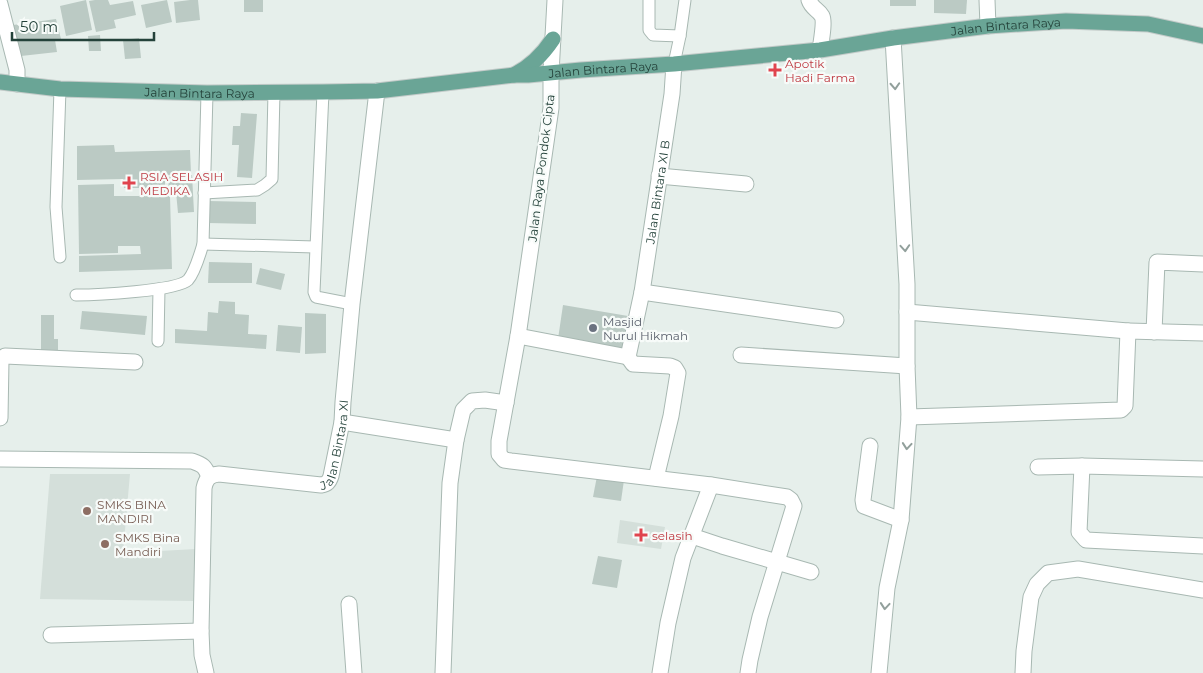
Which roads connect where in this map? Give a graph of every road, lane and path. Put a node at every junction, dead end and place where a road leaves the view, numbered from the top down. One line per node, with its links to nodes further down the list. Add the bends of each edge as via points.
1 (555, 0): 10 (street, Jalan Raya Pondok Cipta)
2 (649, 0): 8 (lane, via 651,33)
3 (685, 0): 8 (lane)
4 (809, 0): 12 (street, via 823,17)
5 (987, 0): 7 (street)
6 (0, 4): 17 (street)
7 (988, 26): 9 (main road, Jalan Bintara Raya, via 1066,21 1148,24); 11 (main road, Jalan Bintara Raya)
8 (680, 36): 13 (lane)
9 (1203, 36)
10 (553, 38): 14 (street, Jalan Raya Pondok Cipta); 15 (main road, via 524,70)
11 (892, 38): 12 (main road, Jalan Bintara Raya); 34 (street, one-way to 34)
12 (820, 50): 13 (main road, Jalan Bintara Raya)
13 (674, 64): 14 (main road, Jalan Bintara Raya); 23 (street, Jalan Bintara XI B)
14 (551, 73): 15 (main road, Jalan Bintara Raya); 39 (street, Jalan Raya Pondok Cipta, via 551,108)
15 (514, 75): 19 (main road, Jalan Bintara Raya)
16 (0, 82): 17 (main road, Jalan Bintara Raya)
17 (17, 84): 18 (main road, Jalan Bintara Raya)
18 (60, 89): 22 (main road, Jalan Bintara Raya); 28 (lane, via 56,207)
19 (378, 91): 21 (main road, Jalan Bintara Raya); 33 (street, Jalan Bintara XI)
20 (274, 92): 21 (main road, Jalan Bintara Raya); 22 (main road, Jalan Bintara Raya); 25 (lane, via 272,179 257,190)
21 (323, 92): 27 (lane)
22 (207, 93): 25 (lane)
23 (659, 176): 24 (street); 31 (street, Jalan Bintara XI B)
24 (746, 184)
25 (204, 194): 26 (lane)
26 (203, 244): 27 (lane); 30 (lane, via 188,280)
27 (315, 247): 33 (lane, via 316,297)
28 (60, 257)
29 (1203, 264): 37 (street, via 1157,262)
30 (159, 289): 32 (lane); 40 (lane)
31 (642, 292): 35 (street); 42 (street, Jalan Bintara XI B)
32 (76, 296)
33 (352, 304): 48 (street, Jalan Bintara XI)
34 (907, 312): 36 (street); 44 (street)
35 (836, 320)
36 (1128, 331): 37 (street); 46 (street, via 1125,406 1121,410)
37 (1154, 332): 38 (street)
38 (1203, 333)
39 (518, 336): 42 (street); 45 (street, Jalan Raya Pondok Cipta)
40 (158, 341)
41 (741, 355): 44 (street)
42 (628, 356): 56 (street, via 633,364 670,366 678,373)
43 (135, 362): 47 (street, via 5,356 1,360)
44 (907, 366): 46 (street)
45 (506, 403): 49 (street, via 472,401 463,410); 56 (street, Jalan Raya Pondok Cipta, via 498,447 504,460)
46 (910, 417): 58 (street, one-way to 58)
47 (0, 418)
48 (342, 422): 49 (street); 55 (street, Jalan Bintara XI, via 331,476 326,484 219,474)
49 (456, 440): 69 (street, via 450,483)
50 (870, 446): 58 (street, via 864,506)
51 (0, 459): 55 (street, via 192,461 206,468)
52 (1082, 466): 53 (street); 54 (street); 60 (street, via 1079,532 1086,540)
53 (1038, 467)
54 (1203, 469)
55 (209, 477): 65 (street, via 204,488)
56 (656, 478): 57 (street)
57 (712, 485): 59 (street); 61 (street, via 787,496 791,500 794,506)
58 (901, 520): 72 (street, one-way to 72, via 887,588)
59 (692, 536): 61 (street); 70 (street, via 683,558)
60 (1203, 546)
61 (776, 561): 62 (street); 71 (street)
62 (811, 572)
63 (1203, 590): 73 (street, via 1078,569 1048,573 1037,584 1031,597)
64 (349, 604): 68 (street)
65 (201, 631): 66 (street); 67 (street)
66 (51, 635)
67 (206, 673)
68 (354, 673)
69 (443, 673)
70 (660, 673)
71 (748, 673)
72 (879, 673)
73 (1023, 673)

